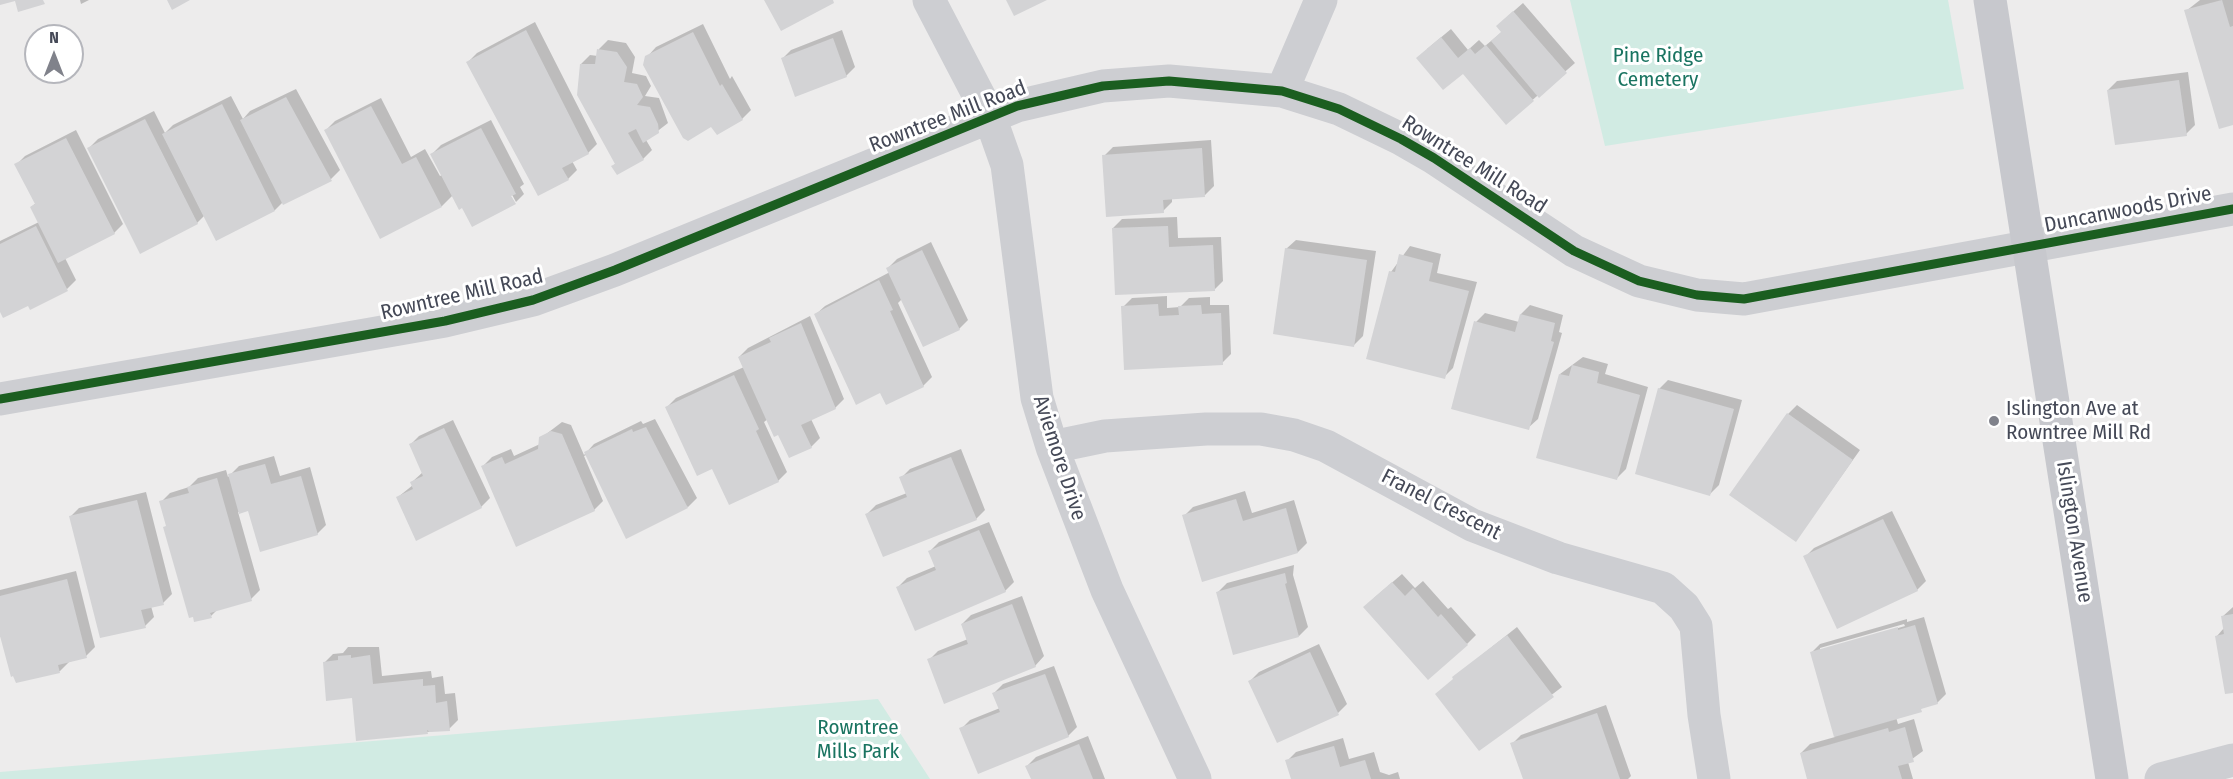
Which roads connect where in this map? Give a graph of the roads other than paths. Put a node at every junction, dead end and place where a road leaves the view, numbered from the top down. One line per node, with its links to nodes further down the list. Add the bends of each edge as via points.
1 (929, 0): 5 (street, Aviemore Drive)
2 (1322, 0): 4 (street)
3 (1990, 0): 7 (main road, Islington Avenue)
4 (1282, 91): 5 (street, Rowntree Mill Road, via 1169,81 1103,86 1017,106); 7 (street, Rowntree Mill Road, via 1339,109 1401,139 1574,251 1639,281 1697,295 1744,299)
5 (990, 117): 8 (street, Rowntree Mill Road, via 533,300 445,321); 9 (street, Aviemore Drive, via 1007,165 1037,398)
6 (2233, 209): 7 (street, Duncanwoods Drive, via 2165,219)
7 (2030, 248): 13 (main road, Islington Avenue)
8 (0, 399)
9 (1052, 447): 11 (street, Aviemore Drive, via 1107,590); 12 (street, Franel Crescent, via 1105,436 1206,429 1261,429 1294,435 1326,446 1472,525 1558,558 1663,588 1696,626)
10 (2225, 767): 14 (street)
11 (1195, 779)
12 (1714, 779)
13 (2112, 779)
14 (2161, 779)

